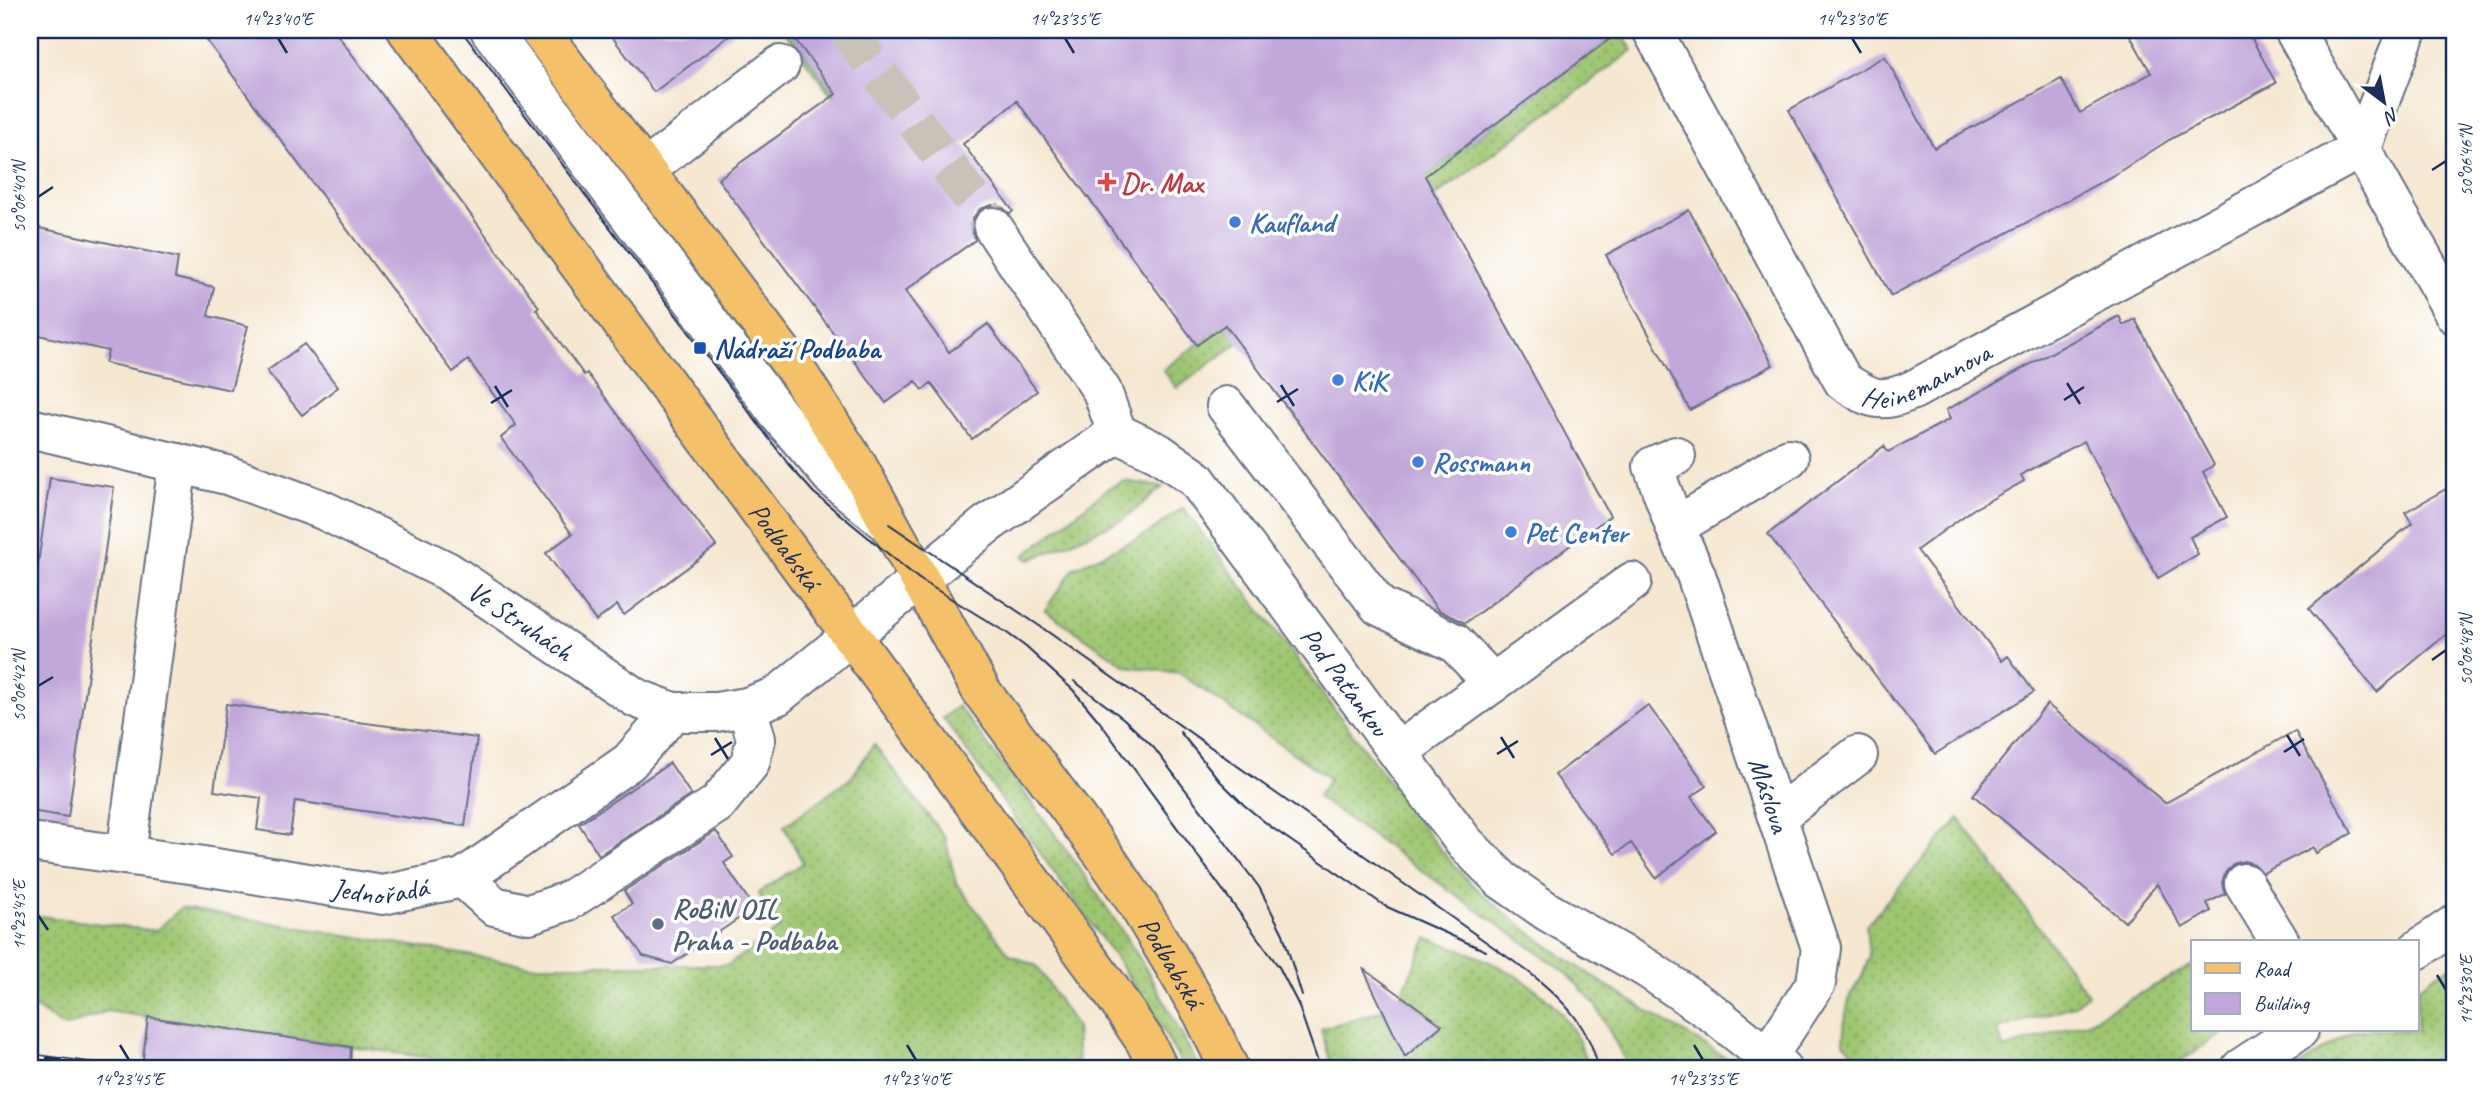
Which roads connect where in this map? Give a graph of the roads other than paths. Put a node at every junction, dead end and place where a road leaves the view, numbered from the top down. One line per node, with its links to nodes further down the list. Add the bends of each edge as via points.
1 (407, 30): 22 (main road, Podbabská)
2 (490, 30): 18 (street, via 779,415 833,478)
3 (540, 30): 9 (main road, Podbabská)
4 (1652, 30): 8 (street, Heinemannova, via 1843,381 1867,397 1893,398 1913,390)
5 (2294, 30): 8 (street)
6 (2407, 30): 8 (street)
7 (780, 65): 9 (street)
8 (2362, 148): 11 (street)
9 (646, 169): 18 (main road, Podbabská, via 798,373 857,465)
10 (993, 227): 14 (street, via 1102,391)
11 (2455, 315)
12 (1226, 406): 23 (street, via 1380,607 1455,643)
13 (30, 428): 17 (street, Ve Struhách)
14 (1117, 433): 20 (street, via 986,525); 26 (street, Pod Paťankou, via 1159,453 1196,479)
15 (1676, 456): 19 (street, Máslova, via 1653,466)
16 (1789, 458): 19 (street)
17 (178, 463): 25 (street, Ve Struhách, via 227,475 323,510 447,571 636,698); 30 (street)
18 (888, 524): 20 (main road, Podbabská)
19 (1675, 527): 28 (street, Máslova, via 1696,575)
20 (919, 579): 22 (street, Ve Struhách); 39 (main road, Podbabská, via 982,692 1138,905 1203,1014)
21 (1632, 582): 23 (street)
22 (852, 634): 24 (street, Ve Struhách, via 777,696); 38 (main road, Podbabská, via 1108,986)
23 (1493, 682): 26 (street)
24 (747, 707): 25 (street, Ve Struhách); 31 (street, via 756,739 750,763 717,804 568,901 529,914 494,906)
25 (673, 712): 31 (street, Jednořadá, via 629,762)
26 (1398, 752): 37 (street, Pod Paťankou, via 1464,842 1502,880 1648,969)
27 (1858, 755): 28 (street)
28 (1777, 816): 37 (street, Máslova, via 1821,948 1816,983)
29 (30, 842): 30 (street, Jednořadá)
30 (126, 855): 31 (street, Jednořadá, via 383,895)
31 (463, 878)
32 (2244, 883): 34 (street)
33 (2455, 924): 35 (street)
34 (2279, 940)
35 (2418, 949)
36 (2296, 1032): 40 (street)
37 (1774, 1062)
38 (1158, 1068)
39 (1229, 1068)
40 (2241, 1068)

